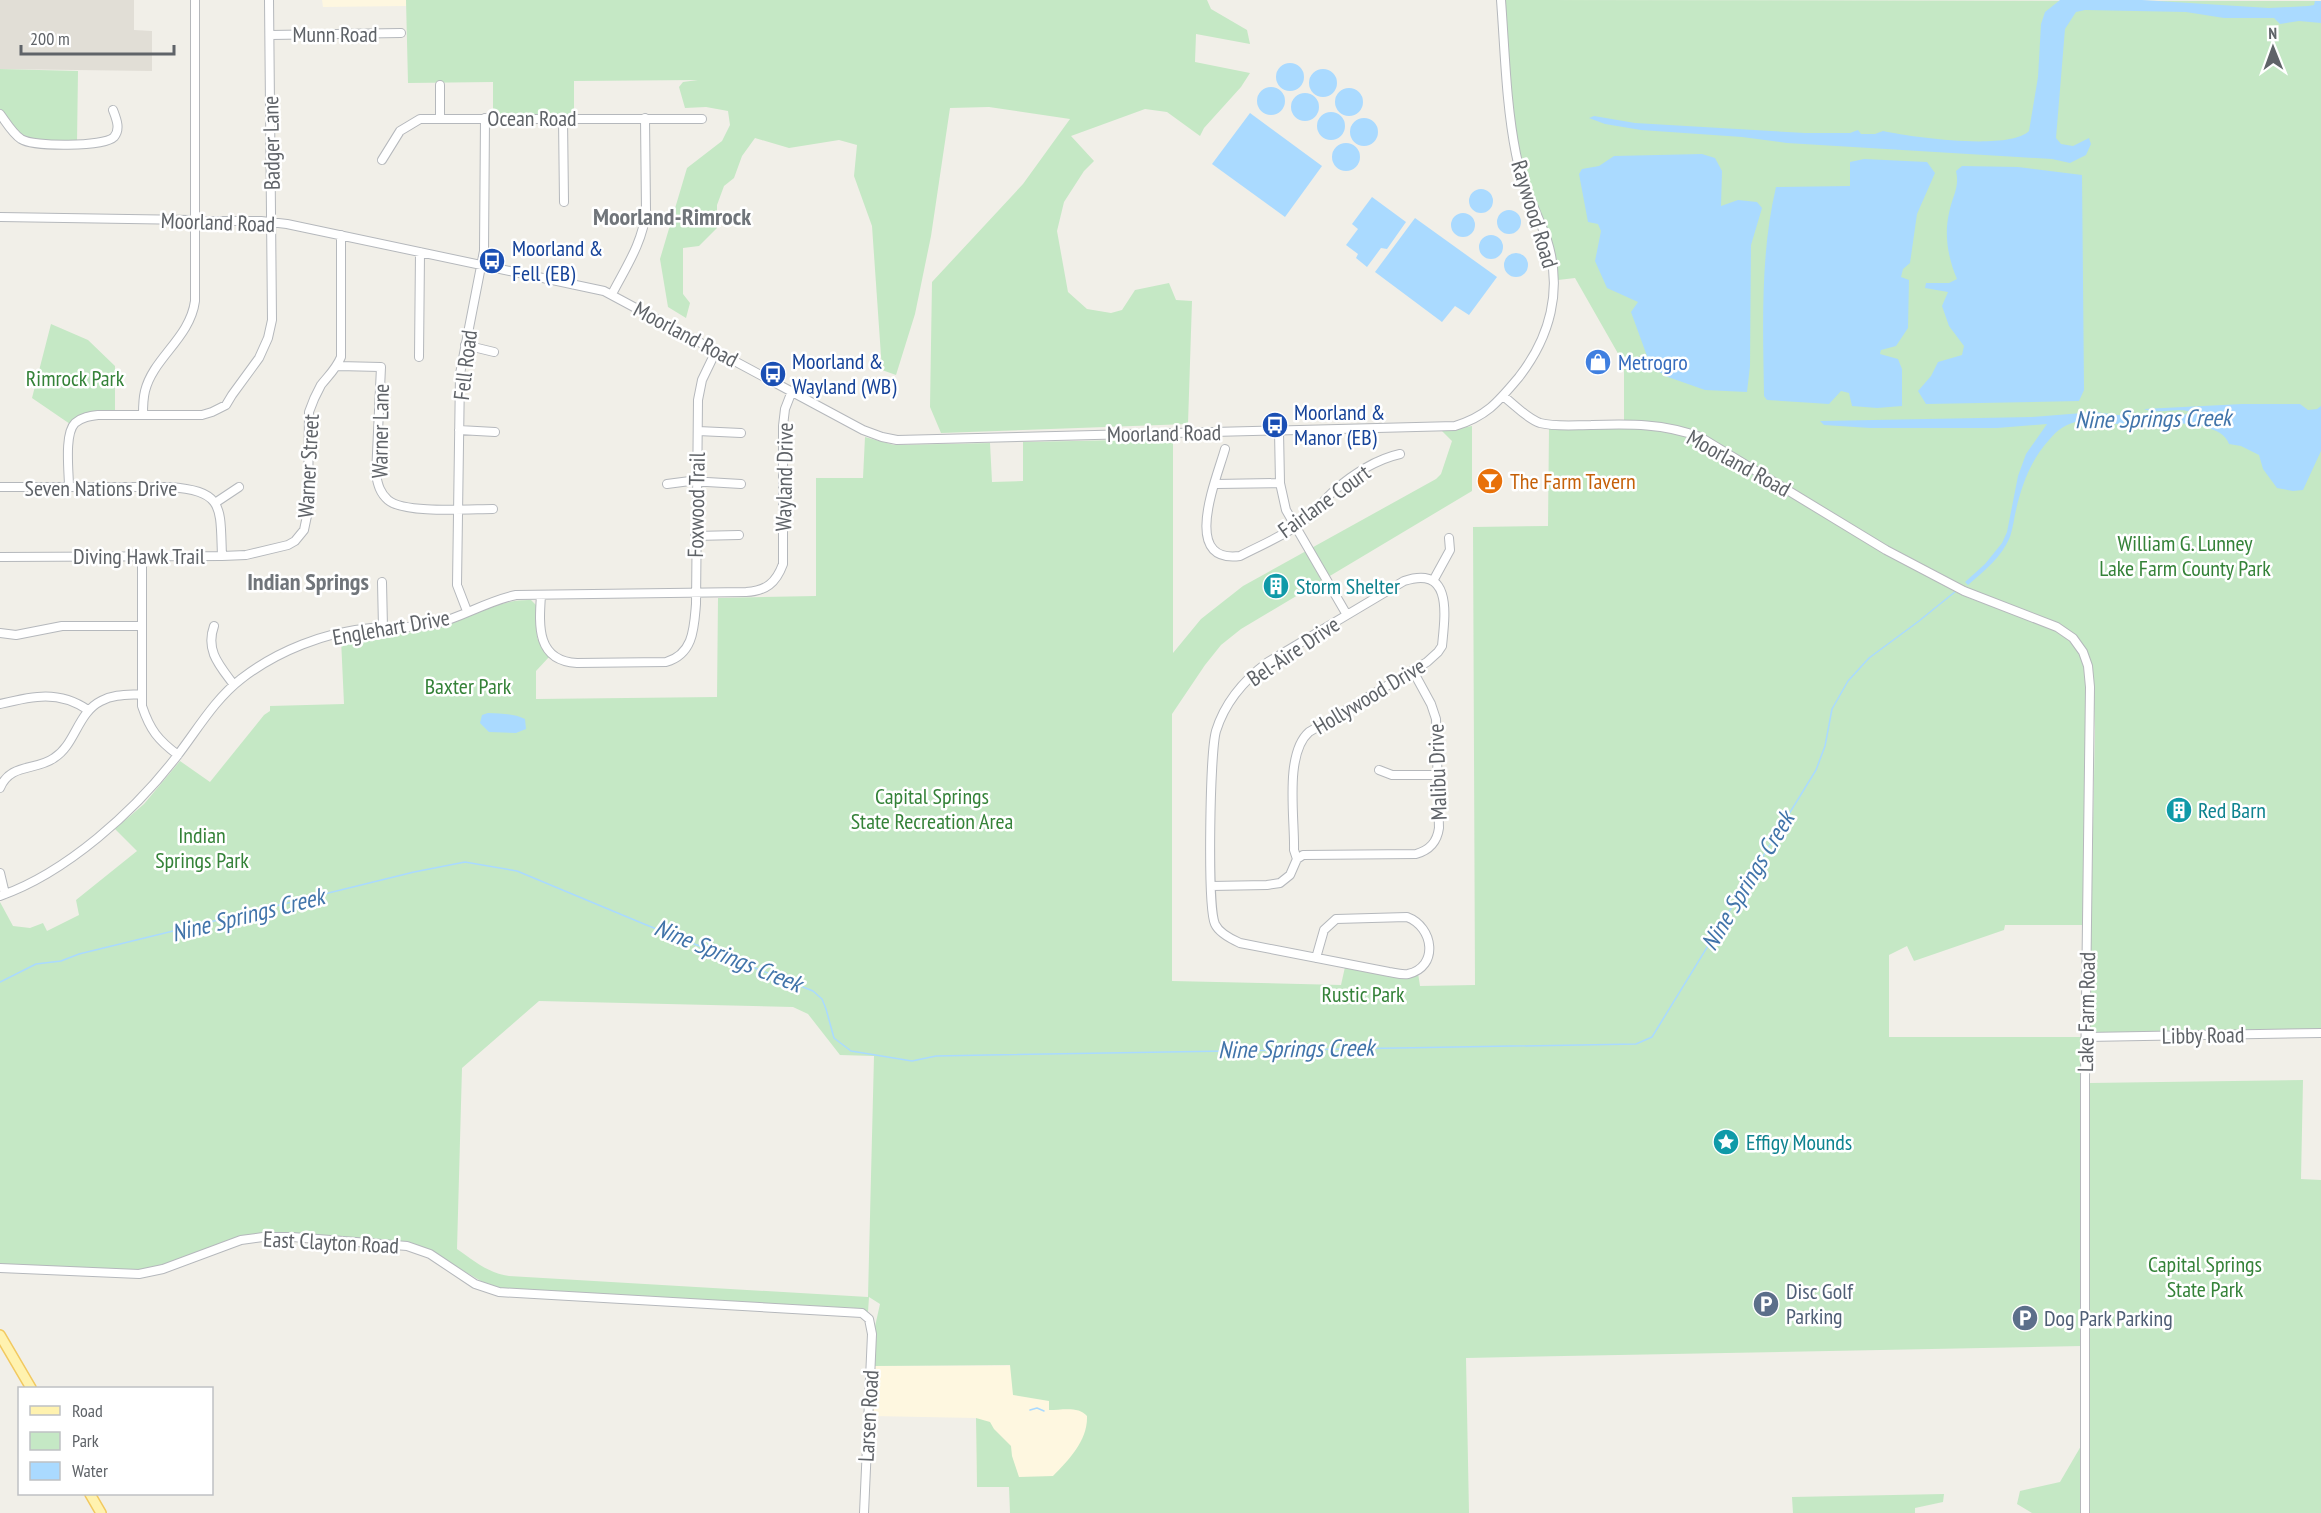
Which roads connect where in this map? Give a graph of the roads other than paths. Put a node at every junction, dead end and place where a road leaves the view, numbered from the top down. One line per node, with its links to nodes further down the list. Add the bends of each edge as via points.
1 (195, 0): 17 (street)
2 (269, 0): 5 (street, Badger Lane)
3 (1501, 0): 29 (street, Raywood Road, via 1517,157 1554,273 1549,324 1538,350)
4 (401, 33): 5 (street, Munn Road)
5 (270, 35): 18 (street, Badger Lane)
6 (440, 85): 9 (street)
7 (113, 110): 8 (street, via 118,129 114,136 106,142 87,143 29,142 19,137)
8 (0, 114)
9 (440, 118): 10 (street, Ocean Road); 14 (street, Ocean Road, via 408,124)
10 (485, 118): 11 (street, Ocean Road); 21 (street, Fell Road)
11 (563, 118): 12 (street, Ocean Road); 15 (street)
12 (645, 118): 13 (street, Ocean Road); 22 (street, via 644,226)
13 (702, 119)
14 (382, 160)
15 (564, 202)
16 (0, 217): 17 (street, Moorland Road)
17 (196, 221): 18 (street, Moorland Road); 30 (street, via 194,315 152,375 145,390)
18 (272, 222): 19 (street, Moorland Road); 30 (street, Badger Lane, via 272,320 259,358 226,405 218,409 202,415)
19 (341, 235): 20 (street, Moorland Road); 27 (street, via 342,344)
20 (420, 252): 21 (street, Moorland Road); 26 (street)
21 (482, 265): 22 (street, Moorland Road); 23 (street, Fell Road)
22 (612, 294): 24 (street, Moorland Road)
23 (465, 345): 25 (street); 32 (street, Fell Road)
24 (716, 351): 28 (street, Moorland Road); 33 (street, Foxwood Trail, via 700,385)
25 (495, 352)
26 (419, 357)
27 (338, 366): 48 (street, Warner Lane, via 381,367 376,475 387,500 406,508); 54 (street, Warner Street, via 322,384 309,412 308,511 304,529 295,541)
28 (792, 391): 34 (street, Moorland Road, via 871,434 897,440); 58 (street, Wayland Drive, via 783,426)
29 (1503, 396): 31 (street, Raywood Road, via 1491,410); 61 (street, Moorland Road, via 1540,423 1649,424 1700,437 1860,535)
30 (143, 415): 45 (street, Badger Lane, via 98,415 75,423 69,440)
31 (1472, 421): 34 (street, Moorland Road, via 1455,426)
32 (459, 430): 35 (street); 48 (street, Fell Road)
33 (698, 431): 36 (street); 39 (street, Foxwood Trail)
34 (1279, 431): 40 (street)
35 (495, 432)
36 (741, 432)
37 (1225, 449): 43 (street, Fairlane Court)
38 (1400, 454): 50 (street, Fairlane Court, via 1386,457 1354,475)
39 (696, 483): 41 (street); 42 (street); 52 (street, Foxwood Trail)
40 (1280, 483): 43 (street); 50 (street, via 1286,510)
41 (667, 484)
42 (741, 484)
43 (1216, 484): 50 (street, Fairlane Court, via 1208,503 1206,527 1208,540 1222,555 1240,556)
44 (0, 487): 45 (street, Seven Nations Drive)
45 (69, 487): 47 (street, Seven Nations Drive, via 193,489 210,496)
46 (239, 487): 47 (street)
47 (215, 503): 55 (street)
48 (458, 509): 49 (street); 64 (street, Fell Road, via 457,585)
49 (493, 509)
50 (1295, 526): 65 (street)
51 (739, 535): 52 (street)
52 (695, 536): 62 (street, Foxwood Trail)
53 (1449, 538): 59 (street, via 1450,550)
54 (278, 548): 55 (street, Diving Hawk Trail)
55 (222, 556): 57 (street, Diving Hawk Trail)
56 (0, 557): 57 (street, Diving Hawk Trail)
57 (142, 557): 66 (street)
58 (783, 564): 62 (street, Englehart Drive, via 771,585 757,592)
59 (1433, 581): 65 (street, Bel-Aire Drive, via 1417,576 1404,581); 70 (street, Hollywood Drive, via 1444,599 1442,646)
60 (382, 582): 68 (street)
61 (1960, 589): 85 (street, Lake Farm Road, via 2057,627 2073,638 2088,666)
62 (695, 594): 63 (street, Englehart Drive); 63 (street, Foxwood Trail, via 691,640 677,658 646,663 564,661 550,652 542,638)
63 (541, 595): 64 (street, Englehart Drive, via 501,598)
64 (467, 611): 68 (street, Englehart Drive, via 434,624)
65 (1347, 615): 81 (street, Bel-Aire Drive, via 1257,670 1237,690 1225,710 1212,753)
66 (142, 626): 69 (street, via 62,626 16,635); 72 (street)
67 (214, 626): 71 (street, via 212,652)
68 (382, 628): 71 (street, Englehart Drive, via 348,632 300,646 264,662)
69 (0, 633)
70 (1413, 671): 77 (street, Malibu Drive, via 1436,719); 79 (street, Hollywood Drive, via 1303,738 1294,769)
71 (234, 685): 75 (street, Englehart Drive)
72 (142, 694): 74 (street, via 113,696); 75 (street, via 154,735)
73 (0, 704): 74 (street, via 63,697)
74 (88, 710): 78 (street, via 56,756 12,772)
75 (178, 755): 82 (street, Englehart Drive, via 146,794 112,825 48,873)
76 (1379, 770): 77 (street, via 1392,775)
77 (1438, 775): 79 (street, Malibu Drive, via 1439,828 1436,840 1427,850 1416,854 1304,855)
78 (0, 788)
79 (1297, 860): 81 (street, via 1286,879 1272,885)
80 (0, 873): 82 (street)
81 (1211, 886): 83 (street, Bel-Aire Drive, via 1213,918 1222,932 1240,943)
82 (3, 895)
83 (1316, 958): 83 (street, Bel-Aire Drive, via 1408,974 1424,962 1430,945 1423,927 1407,917 1336,919 1324,930)
84 (2321, 1033): 85 (street, Libby Road)
85 (2086, 1037): 93 (street, Lake Farm Road)
86 (0, 1268): 87 (street, East Clayton Road, via 139,1274 252,1238 372,1241 425,1251 475,1284 496,1291 856,1312)
87 (869, 1319): 92 (street, Larsen Road, via 872,1334)
88 (0, 1335): 89 (main road)
89 (30, 1387)
90 (91, 1495): 91 (main road)
91 (101, 1513)
92 (864, 1513)
93 (2085, 1513)

